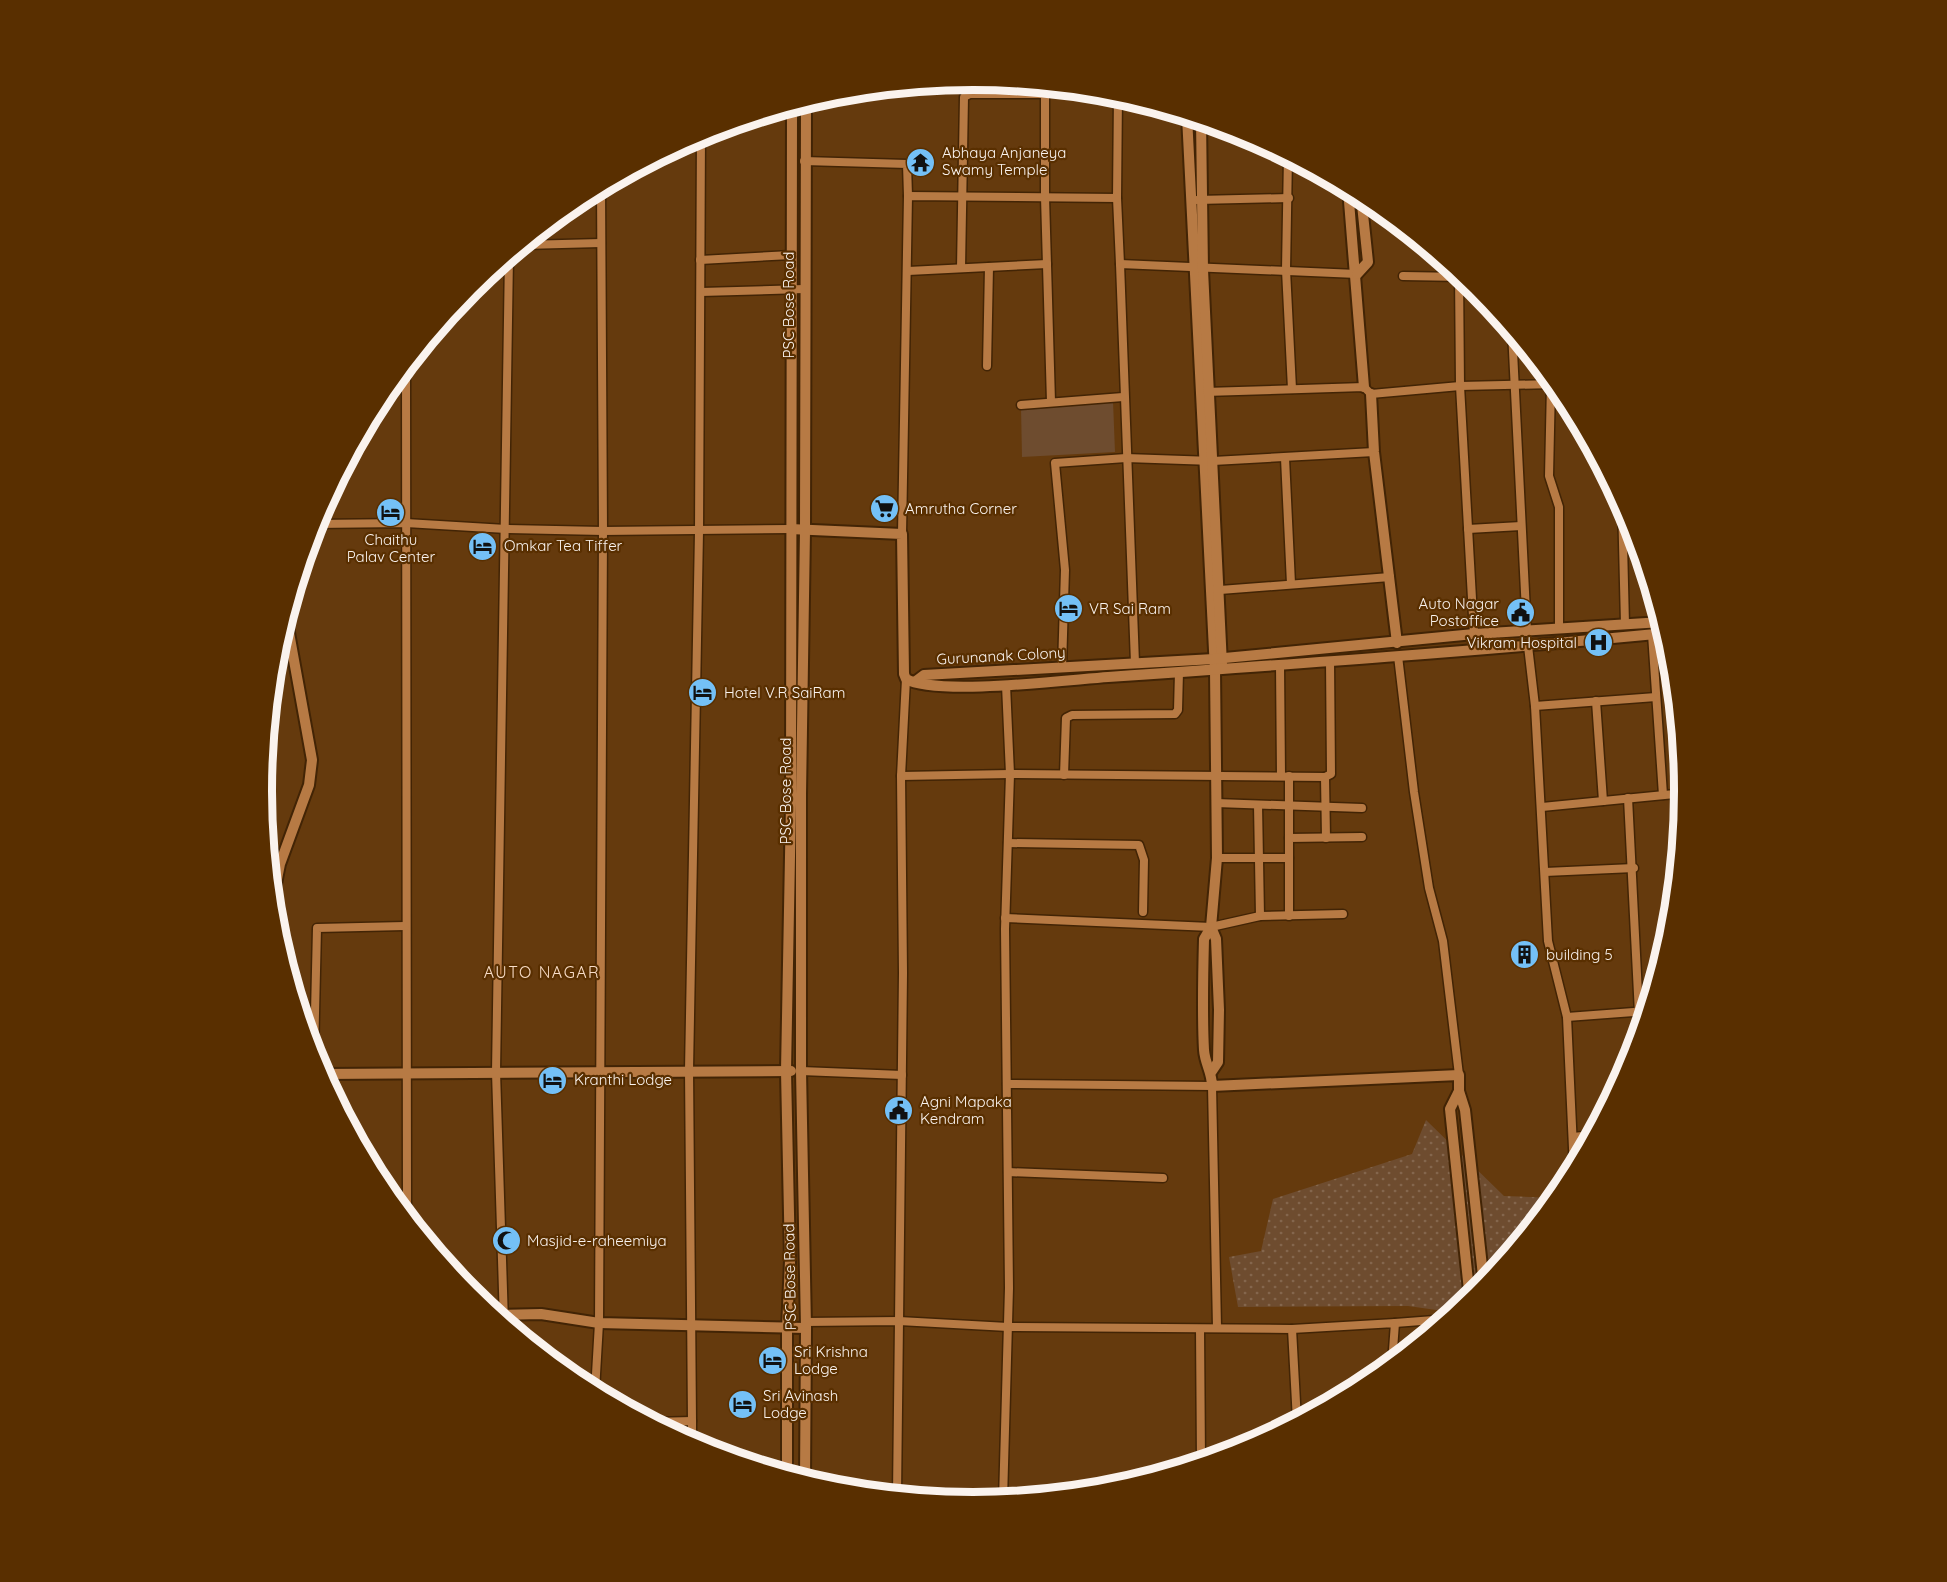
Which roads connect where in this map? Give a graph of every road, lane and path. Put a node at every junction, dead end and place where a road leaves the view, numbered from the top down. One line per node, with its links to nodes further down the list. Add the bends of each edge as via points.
1 (1013, 92): 12 (street, via 964,97)
2 (1045, 94): 13 (street)
3 (1118, 105): 15 (street)
4 (806, 111): 9 (street, PSC Bose Road)
5 (792, 114): 22 (street, PSC Bose Road)
6 (1188, 124): 18 (street)
7 (1201, 128): 18 (street)
8 (701, 145): 23 (street)
9 (804, 161): 11 (street, via 907,164); 37 (street, PSC Bose Road)
10 (1288, 164): 16 (street)
11 (908, 196): 12 (street); 31 (street)
12 (962, 196): 13 (street); 28 (street)
13 (1045, 197): 15 (street); 24 (street)
14 (601, 198): 20 (street)
15 (1117, 198): 25 (street)
16 (1289, 198): 18 (street); 30 (street)
17 (1349, 199): 32 (street)
18 (1198, 200): 29 (street)
19 (1362, 208): 32 (street, via 1368,261)
20 (601, 243): 21 (street); 63 (street)
21 (535, 245)
22 (791, 255): 23 (street); 36 (street, PSC Bose Road)
23 (700, 260): 38 (street)
24 (1047, 264): 27 (street); 50 (street)
25 (1120, 264): 29 (street); 48 (street)
26 (508, 267): 62 (street)
27 (989, 267): 28 (street); 40 (street)
28 (961, 268): 31 (street)
29 (1200, 269): 30 (street); 47 (street)
30 (1286, 270): 32 (street); 45 (street)
31 (908, 271): 66 (street)
32 (1357, 274): 46 (street)
33 (1403, 276): 34 (street)
34 (1449, 276)
35 (1460, 287): 44 (street)
36 (790, 289): 37 (street); 38 (street); 60 (street, PSC Bose Road)
37 (804, 289): 64 (street, PSC Bose Road)
38 (701, 292): 65 (street)
39 (1513, 343): 42 (street)
40 (987, 366)
41 (406, 380): 56 (street)
42 (1515, 384): 43 (street); 44 (street); 58 (street)
43 (1544, 384)
44 (1460, 386): 46 (street); 61 (street)
45 (1292, 389): 46 (street); 47 (street)
46 (1368, 391): 52 (street)
47 (1206, 392): 55 (street)
48 (1123, 397): 50 (street); 53 (street)
49 (1552, 397): 72 (street, via 1549,476 1559,507)
50 (1051, 402): 51 (street)
51 (1021, 405)
52 (1374, 452): 54 (street); 67 (street)
53 (1126, 458): 55 (street); 82 (street); 85 (street, via 1055,463 1065,570)
54 (1285, 458): 55 (street); 68 (street)
55 (1208, 461): 69 (street); 83 (street)
56 (406, 523): 57 (street); 62 (street); 123 (street)
57 (325, 525)
58 (1521, 526): 61 (street); 73 (street)
59 (1623, 527): 71 (street)
60 (790, 529): 64 (street); 65 (street); 131 (street, PSC Bose Road, via 791,803)
61 (1468, 529): 74 (street)
62 (506, 530): 63 (street); 134 (street)
63 (603, 531): 65 (street); 130 (street)
64 (805, 531): 66 (street); 132 (street, PSC Bose Road)
65 (699, 532): 129 (street)
66 (902, 534): 87 (street)
67 (1390, 577): 68 (street); 78 (street)
68 (1291, 584): 69 (street)
69 (1220, 590): 83 (street)
70 (1654, 622): 71 (street, Gurunanak Colony)
71 (1625, 624): 72 (street, Gurunanak Colony)
72 (1559, 629): 73 (street, Gurunanak Colony)
73 (1522, 632): 74 (street, Gurunanak Colony); 79 (street)
74 (1474, 634): 78 (street, Gurunanak Colony)
75 (1652, 634): 76 (street, Gurunanak Colony); 79 (street, Gurunanak Colony); 89 (street)
76 (1656, 634)
77 (290, 637): 115 (street, via 312,760 309,785)
78 (1397, 643): 83 (street, Gurunanak Colony)
79 (1524, 647): 80 (street, Gurunanak Colony); 91 (street)
80 (1398, 656): 81 (street, Gurunanak Colony); 138 (street, via 1414,792 1429,888 1443,941)
81 (1330, 661): 84 (street, Gurunanak Colony); 97 (street, via 1331,774)
82 (1136, 663): 83 (street, Gurunanak Colony); 85 (street, Gurunanak Colony)
83 (1218, 664): 84 (street, Gurunanak Colony); 86 (street, Gurunanak Colony); 94 (street)
84 (1280, 665): 96 (street)
85 (1062, 667): 87 (street, Gurunanak Colony, via 924,675)
86 (1179, 672): 88 (street, Gurunanak Colony); 93 (street, via 1175,714 1066,718)
87 (911, 680): 88 (street, Gurunanak Colony, via 924,686); 95 (street)
88 (1006, 685): 92 (street)
89 (1656, 697): 90 (street); 99 (street)
90 (1596, 702): 91 (street); 101 (street)
91 (1535, 706): 106 (street)
92 (1010, 774): 93 (street); 95 (street); 111 (street)
93 (1064, 775): 94 (street)
94 (1216, 775): 96 (street); 102 (street)
95 (902, 776): 137 (street)
96 (1285, 776): 97 (street); 104 (street)
97 (1325, 777): 105 (street)
98 (1675, 794): 99 (street)
99 (1663, 795): 100 (street)
100 (1628, 798): 101 (street); 116 (street)
101 (1603, 801): 106 (street)
102 (1216, 803): 103 (street); 112 (street)
103 (1258, 805): 104 (street); 113 (street)
104 (1290, 806): 105 (street); 109 (street)
105 (1326, 807): 107 (street); 110 (street)
106 (1542, 807): 117 (street)
107 (1362, 808)
108 (1362, 837): 110 (street)
109 (1289, 838): 110 (street); 114 (street)
110 (1326, 838)
111 (1008, 843): 118 (street, via 1139,845 1144,860); 122 (street)
112 (1217, 858): 113 (street); 124 (street)
113 (1259, 858): 114 (street); 120 (street)
114 (1289, 858): 121 (street)
115 (276, 862)
116 (1634, 868): 117 (street); 125 (street)
117 (1545, 872): 127 (street, via 1548,940)
118 (1143, 912)
119 (1343, 914): 121 (street)
120 (1260, 916): 121 (street); 124 (street)
121 (1289, 916)
122 (1005, 918): 124 (street); 139 (street)
123 (405, 926): 128 (street, via 317,928); 135 (street)
124 (1211, 927): 133 (street, via 1216,939 1219,1010 1218,1062); 133 (street, via 1204,939 1203,1024 1205,1063)
125 (1641, 1002)
126 (1638, 1012): 127 (street)
127 (1567, 1017): 143 (street)
128 (315, 1028)
129 (689, 1070): 130 (street); 131 (street); 156 (street)
130 (598, 1071): 134 (street); 154 (street)
131 (786, 1071): 132 (street); 160 (street, PSC Bose Road, via 790,1261)
132 (801, 1071): 137 (street); 157 (street, PSC Bose Road)
133 (1212, 1071): 140 (street)
134 (496, 1072): 135 (street); 150 (street)
135 (405, 1073): 136 (street); 147 (street)
136 (333, 1074)
137 (902, 1075): 153 (street)
138 (1459, 1075): 140 (street); 141 (street)
139 (1007, 1084): 140 (street); 145 (street)
140 (1212, 1086): 159 (street)
141 (1459, 1091): 148 (street, via 1465,1110); 149 (street, via 1450,1109)
142 (1584, 1136): 143 (street)
143 (1574, 1137): 144 (street)
144 (1574, 1153)
145 (1008, 1172): 146 (street); 158 (street)
146 (1163, 1178)
147 (406, 1202)
148 (1483, 1273)
149 (1469, 1287)
150 (502, 1309)
151 (510, 1317): 154 (street, via 541,1314)
152 (1433, 1320): 155 (street)
153 (899, 1321): 157 (street); 158 (street); 172 (street)
154 (599, 1323): 156 (street); 164 (street)
155 (1395, 1323): 162 (street); 163 (street)
156 (690, 1325): 160 (street); 166 (street)
157 (806, 1325): 160 (street); 171 (street, PSC Bose Road)
158 (1008, 1327): 161 (street); 173 (street)
159 (1217, 1327): 161 (street); 162 (street)
160 (787, 1329): 170 (street, PSC Bose Road)
161 (1200, 1329): 169 (street)
162 (1292, 1329): 165 (street)
163 (1393, 1352)
164 (595, 1381)
165 (1296, 1414)
166 (692, 1421): 167 (street); 168 (street)
167 (667, 1422)
168 (692, 1433)
169 (1201, 1454)
170 (787, 1467)
171 (805, 1471)
172 (897, 1487)
173 (1003, 1491)

